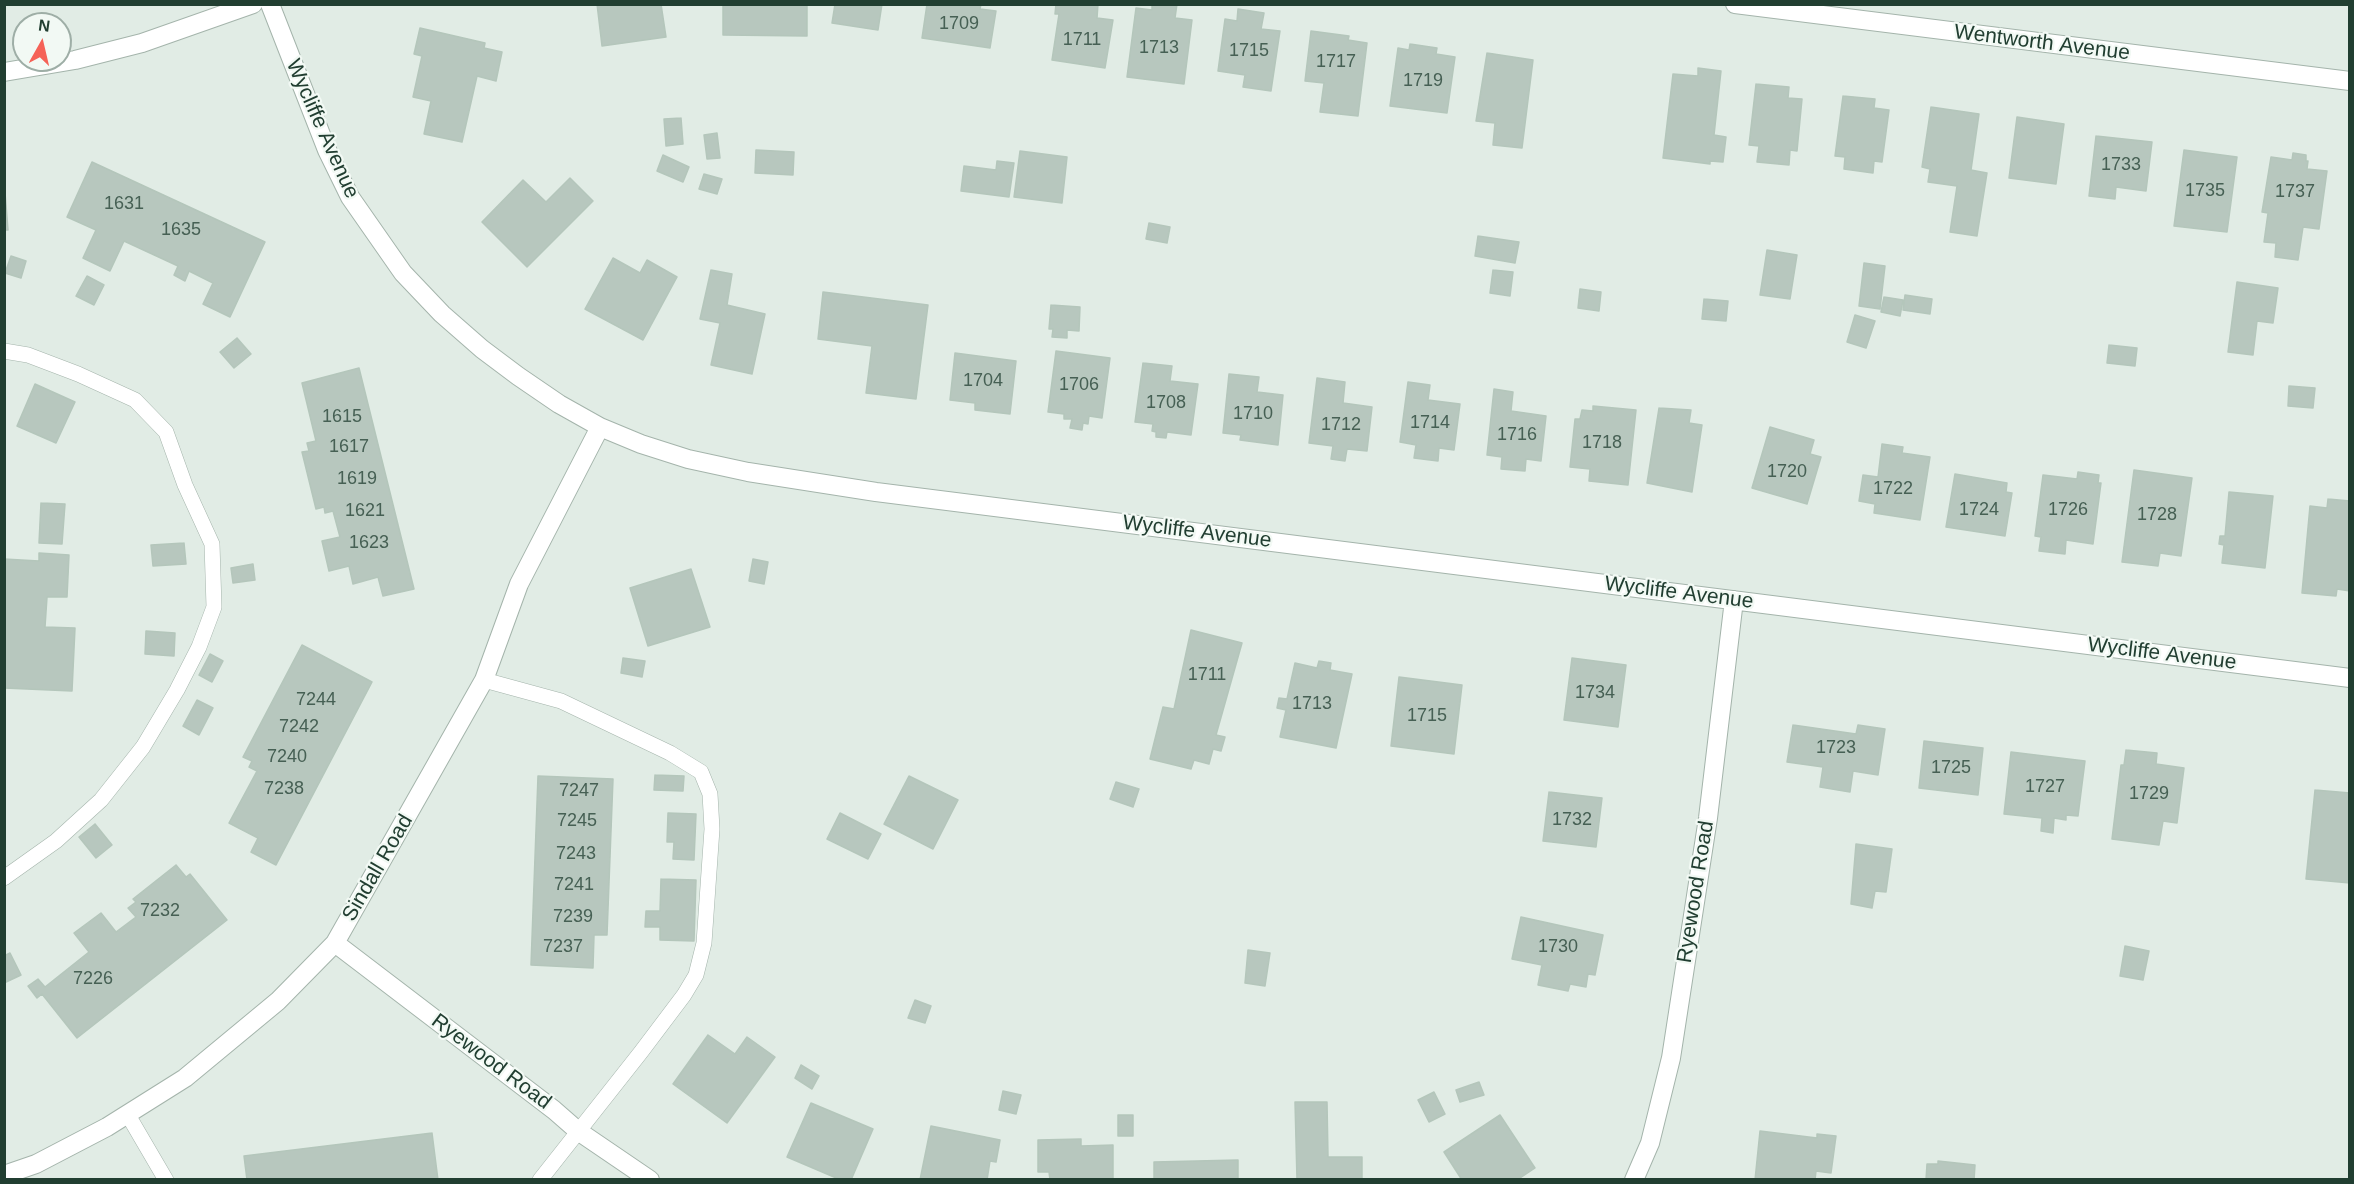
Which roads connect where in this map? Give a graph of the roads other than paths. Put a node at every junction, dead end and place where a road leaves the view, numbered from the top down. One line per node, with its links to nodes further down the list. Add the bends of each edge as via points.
1 (253, 4): 4 (street, via 142,43)
2 (270, 4): 7 (street, Wycliffe Avenue, via 327,150 350,197 403,273 482,349 558,404)
3 (1735, 4): 5 (street, Wentworth Avenue)
4 (4, 72)
5 (2349, 81)
6 (4, 351): 11 (lane, via 28,355 135,400 166,432 212,544 214,607 190,664 143,747 102,800 56,841)
7 (600, 427): 8 (street, Wycliffe Avenue, via 688,459 771,476); 10 (street, Sindall Road, via 519,584)
8 (1734, 600): 9 (street, Wycliffe Avenue); 19 (street, Ryewood Road, via 1708,818 1671,1058 1650,1143)
9 (2349, 678)
10 (484, 680): 12 (street, Sindall Road); 14 (lane, via 561,701 670,753 701,772 710,794 712,829 704,943 696,975)
11 (4, 878)
12 (335, 943): 13 (street, Sindall Road, via 278,1001 185,1078); 14 (street, Ryewood Road)
13 (128, 1115): 15 (street, Sindall Road, via 36,1164); 16 (lane)
14 (578, 1131): 17 (lane); 18 (street, Ryewood Road)
15 (4, 1174)
16 (166, 1179)
17 (540, 1179)
18 (650, 1179)
19 (1634, 1179)

